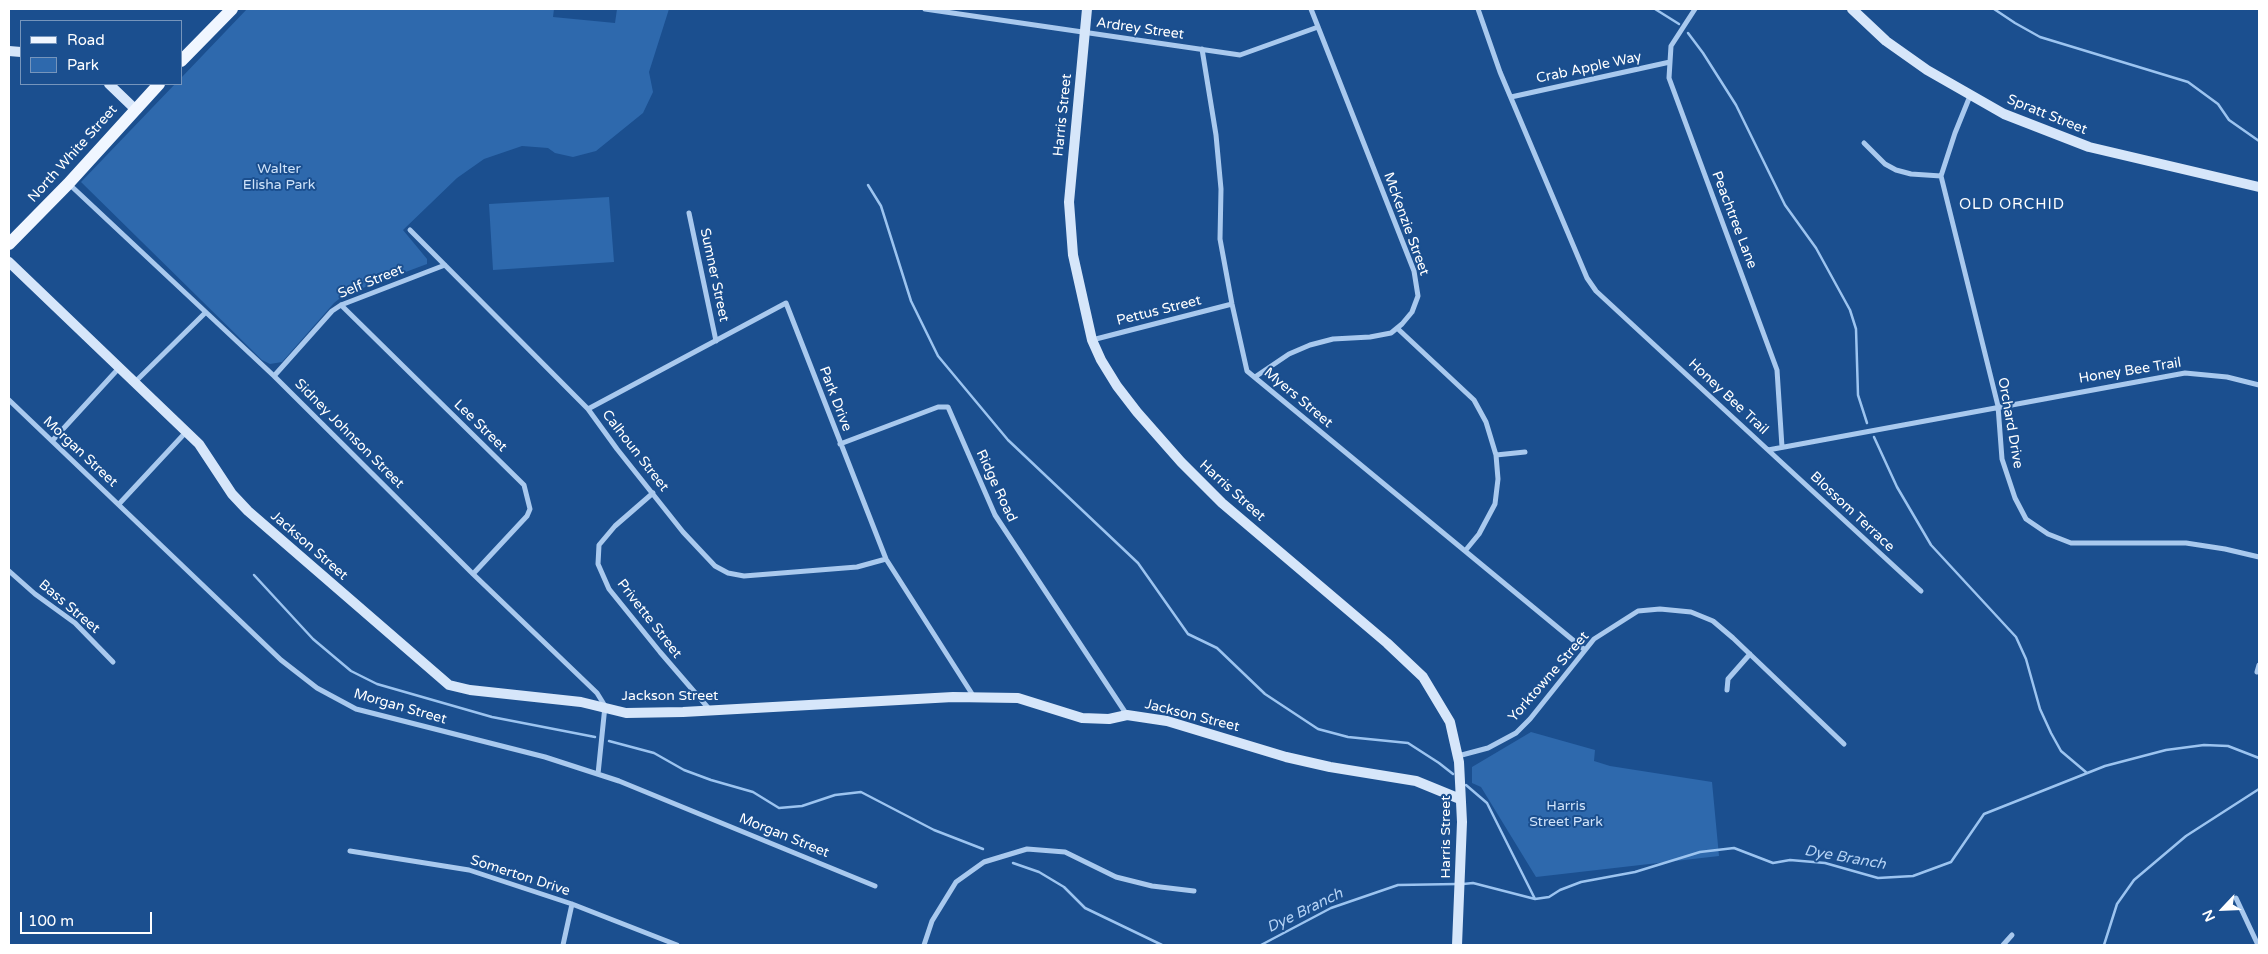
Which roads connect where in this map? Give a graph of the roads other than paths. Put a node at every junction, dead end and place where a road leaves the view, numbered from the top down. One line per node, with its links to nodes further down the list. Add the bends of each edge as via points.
1 (232, 9): 11 (main road)
2 (925, 9): 9 (street, Ardrey Street)
3 (1087, 9): 9 (street, Harris Street)
4 (1311, 9): 8 (street, McKenzie Street)
5 (1478, 9): 16 (street, Honey Bee Trail)
6 (1695, 9): 12 (street, Peachtree Lane, via 1672,46)
7 (1852, 9): 15 (street, Spratt Street, via 1886,41)
8 (1318, 27): 10 (street, Ardrey Street, via 1240,54); 30 (street, McKenzie Street, via 1414,271 1418,296 1412,312)
9 (1086, 33): 10 (street, Ardrey Street); 31 (street, Harris Street, via 1069,202 1073,255)
10 (1202, 49): 27 (street, Myers Street, via 1216,135 1221,189 1220,239)
11 (187, 52)
12 (1670, 62): 16 (street, Crab Apple Way); 44 (street, Peachtree Lane, via 1669,78 1777,370)
13 (110, 85): 17 (street)
14 (158, 85): 17 (main road, North White Street)
15 (1970, 96): 19 (street); 21 (street, Spratt Street, via 2004,114 2089,147)
16 (1512, 97): 45 (street, Honey Bee Trail, via 1577,257 1596,291)
17 (134, 109): 20 (main road, North White Street)
18 (1864, 143): 19 (street, via 1884,164 1896,170)
19 (1941, 176): 39 (street, Orchard Drive)
20 (68, 184): 24 (main road, North White Street); 29 (street, Sidney Johnson Street)
21 (2259, 187)
22 (689, 213): 32 (street, Sumner Street)
23 (410, 230): 26 (street, Calhoun Street)
24 (9, 244)
25 (9, 262): 33 (street, Jackson Street)
26 (445, 265): 28 (street, Self Street); 40 (street, Calhoun Street)
27 (1232, 304): 31 (street, Pettus Street); 35 (street, Myers Street, via 1247,371)
28 (341, 305): 34 (street, Self Street); 54 (street, Lee Street, via 524,485 530,509 527,516)
29 (205, 313): 34 (street, Sidney Johnson Street); 36 (street)
30 (1397, 328): 35 (street, via 1391,333 1333,339 1310,345 1289,354); 47 (street, via 1474,400 1486,422)
31 (1092, 340): 67 (street, Harris Street, via 1117,386 1181,462 1222,503 1424,677 1450,722)
32 (716, 341): 40 (street, Park Drive); 43 (street, Park Drive, via 786,303)
33 (119, 368): 36 (street, Jackson Street); 42 (street)
34 (274, 376): 54 (street, Sidney Johnson Street)
35 (1255, 378): 50 (street, Myers Street)
36 (134, 383): 41 (street, Jackson Street)
37 (2259, 385): 39 (street, Honey Bee Trail, via 2227,377 2184,373)
38 (9, 400): 42 (street, Morgan Street)
39 (1998, 406): 44 (street, Honey Bee Trail); 51 (street, Orchard Drive, via 2002,459 2015,498 2026,519 2048,534 2071,543 2186,543)
40 (588, 409): 48 (street, Calhoun Street)
41 (187, 432): 49 (street); 63 (street, Jackson Street, via 248,512 449,685)
42 (52, 441): 49 (street, Morgan Street)
43 (840, 444): 52 (street, Park Drive); 65 (street, Ridge Road, via 938,407 948,407 995,515)
44 (1782, 447): 45 (street, Honey Bee Trail)
45 (1768, 450): 55 (street, Blossom Terrace)
46 (1525, 452): 47 (street)
47 (1496, 455): 50 (street, via 1495,504 1479,534)
48 (653, 493): 52 (street, Calhoun Street, via 701,553 728,573 744,576 857,567); 64 (street, Privette Street, via 615,526 599,545 598,564 609,589)
49 (119, 504): 68 (street, Morgan Street, via 281,660 317,688 356,709 545,757)
50 (1465, 551): 56 (street, Myers Street)
51 (2259, 557)
52 (886, 559): 62 (street, Park Drive)
53 (9, 571): 58 (street, Bass Street, via 75,623)
54 (473, 574): 63 (street, Sidney Johnson Street, via 597,692)
55 (1921, 591)
56 (1585, 650): 57 (street, Yorktowne Street, via 1594,639 1620,621 1638,612 1660,609 1691,612 1713,621); 67 (street, Yorktowne Street, via 1516,732 1488,748)
57 (1750, 654): 61 (street, via 1728,679); 66 (street, Yorktowne Street)
58 (113, 662)
59 (2259, 665): 60 (street)
60 (2257, 672)
61 (1726, 690)
62 (974, 697): 64 (street, Jackson Street); 65 (street, Jackson Street, via 1018,698 1082,718 1108,719)
63 (605, 708): 64 (street, Jackson Street, via 626,712); 68 (street)
64 (710, 710)
65 (1127, 715): 69 (street, Jackson Street, via 1167,721 1286,757 1416,781)
66 (1844, 744)
67 (1458, 756): 69 (street, Harris Street)
68 (598, 774): 71 (street, Morgan Street)
69 (1460, 798): 79 (street, Harris Street)
70 (350, 851): 74 (street, Somerton Drive, via 469,870)
71 (875, 886)
72 (1194, 891): 78 (street, via 1116,877 1065,852 1027,849 984,862 956,882 932,921)
73 (2236, 898): 81 (street)
74 (572, 904): 76 (street); 77 (street, Somerton Drive)
75 (2012, 935): 80 (street)
76 (563, 945)
77 (677, 945)
78 (924, 945)
79 (1457, 945)
80 (2003, 945)
81 (2258, 945)

